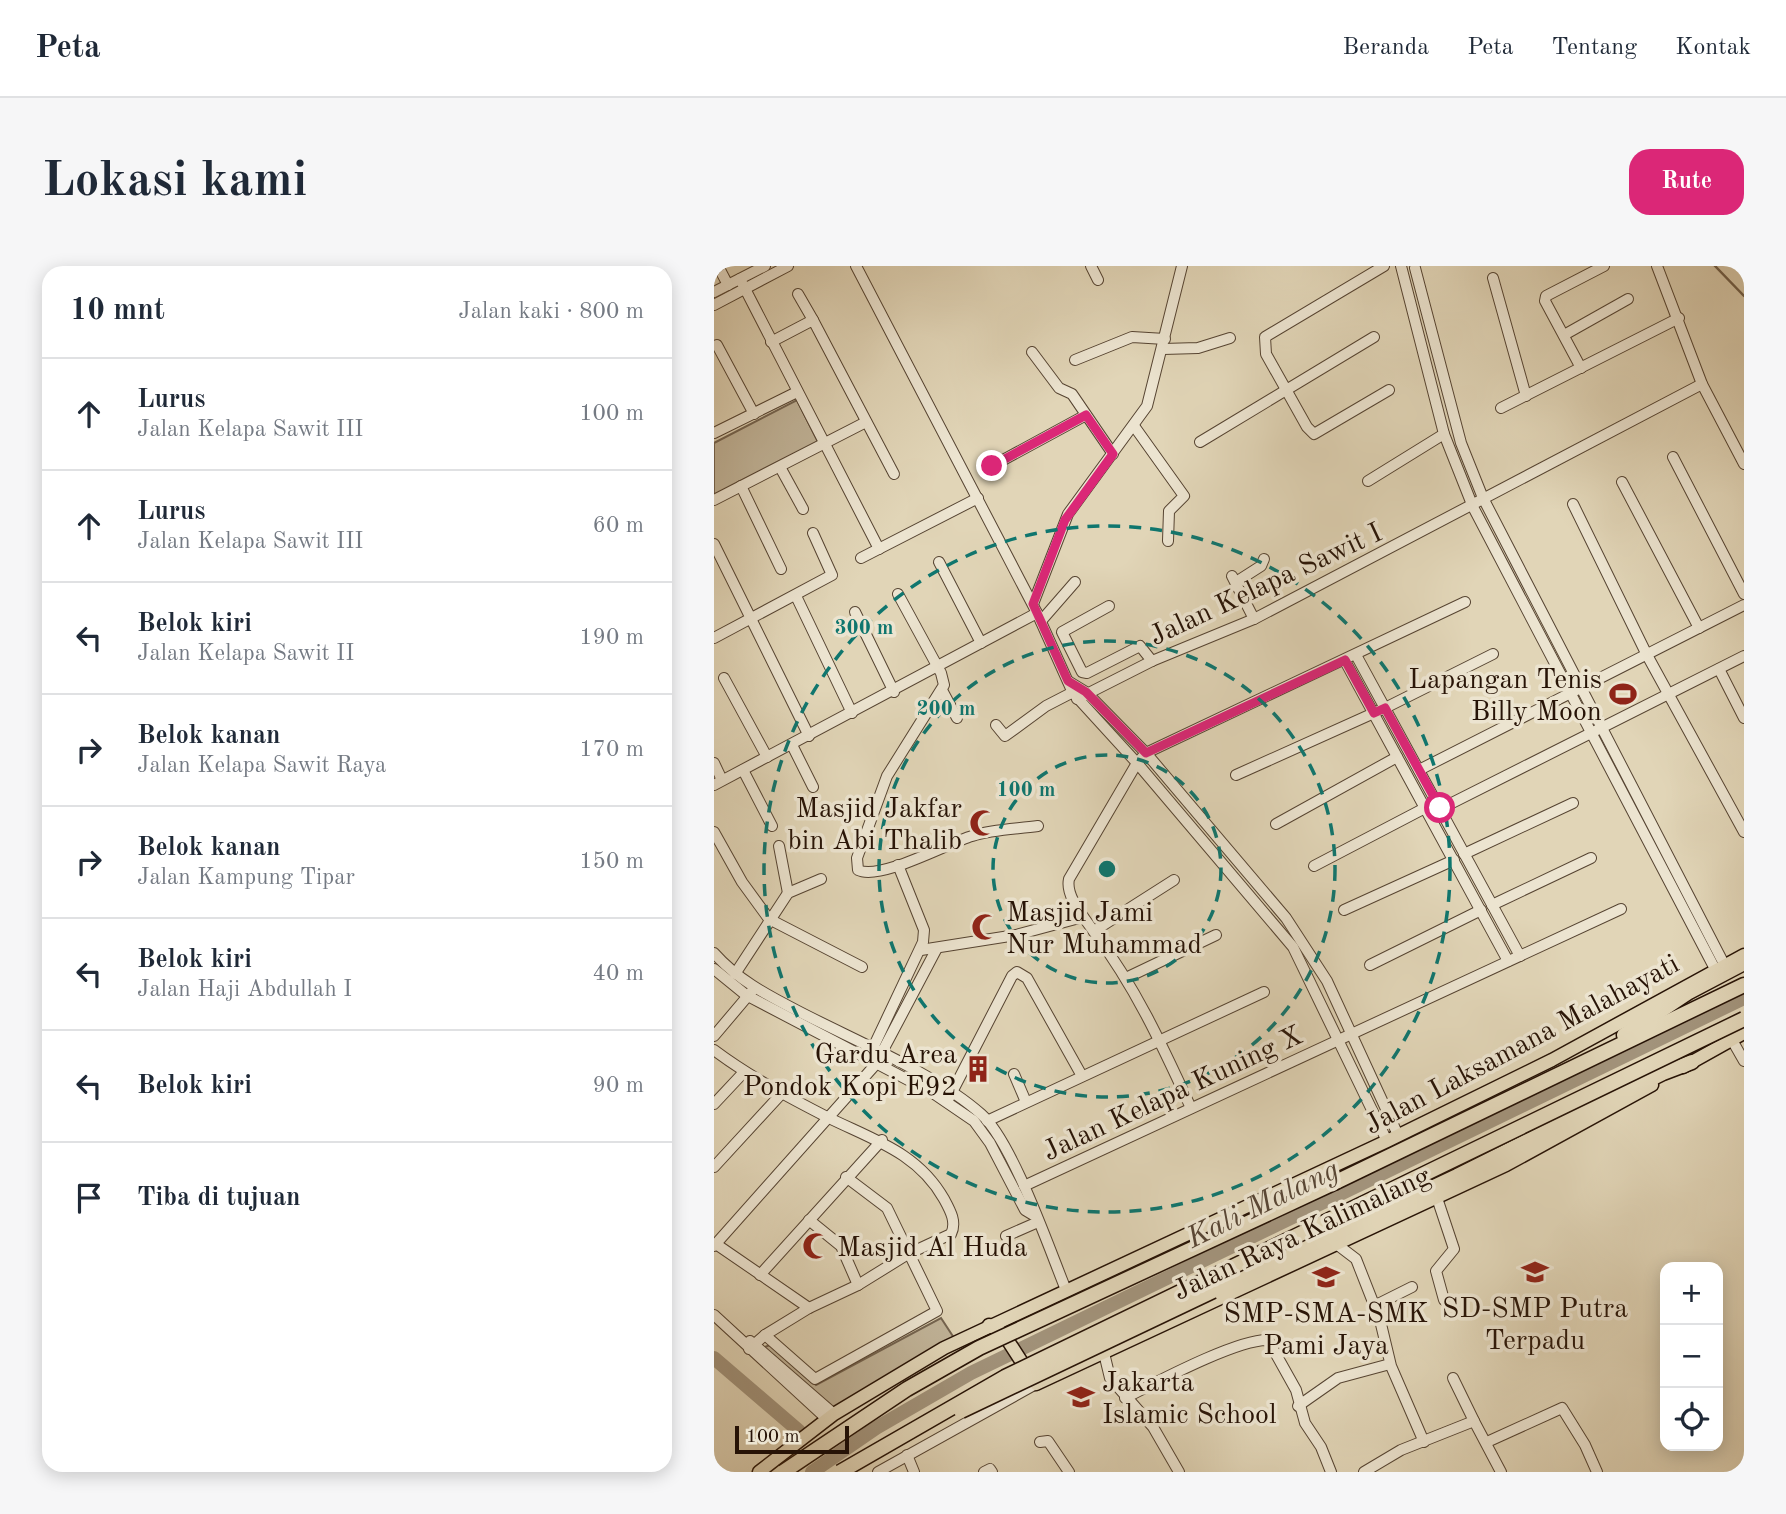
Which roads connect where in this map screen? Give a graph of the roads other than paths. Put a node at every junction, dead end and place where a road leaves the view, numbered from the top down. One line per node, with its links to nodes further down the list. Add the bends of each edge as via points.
1 (718, 266): 15 (street)
2 (765, 266): 13 (street)
3 (788, 266): 16 (street)
4 (856, 266): 55 (street)
5 (1091, 266): 14 (street)
6 (1182, 266): 27 (street)
7 (1384, 266): 34 (street, via 1265,337 1266,354)
8 (1401, 266): 43 (street)
9 (1604, 266): 23 (street, via 1546,296)
10 (1657, 266): 21 (street)
11 (1415, 268): 56 (street, via 1461,443)
12 (1493, 278): 36 (street)
13 (740, 279): 15 (street); 16 (street)
14 (1098, 280)
15 (728, 285): 17 (street)
16 (744, 290): 20 (street); 26 (street)
17 (714, 292)
18 (798, 293): 22 (street)
19 (1628, 299): 23 (street)
20 (714, 305)
21 (1679, 318): 31 (street); 32 (street)
22 (813, 320): 26 (street); 40 (street)
23 (1564, 335): 31 (street)
24 (1374, 337): 34 (street)
25 (1230, 338): 27 (street, via 1199,348)
26 (771, 342): 35 (street)
27 (1164, 344): 30 (street, via 1132,337); 41 (street, via 1151,397)
28 (717, 345): 38 (street)
29 (1032, 352): 39 (street, via 1047,376 1072,394)
30 (1075, 360)
31 (1581, 369): 36 (street)
32 (1702, 384): 48 (street); 56 (street, Jalan Kelapa Sawit I)
33 (1389, 390): 34 (street, via 1314,434)
34 (1287, 391): 44 (street)
35 (797, 392): 38 (street); 45 (street)
36 (1526, 396): 37 (street)
37 (1501, 408)
38 (754, 414): 42 (street)
39 (1086, 415): 46 (street); 49 (street)
40 (866, 422): 45 (street); 51 (street)
41 (1134, 426): 46 (street); 62 (street, via 1184,496 1169,511)
42 (714, 433)
43 (1444, 434): 52 (street); 59 (street)
44 (1200, 442)
45 (824, 444): 50 (street); 64 (street)
46 (1113, 454): 77 (street, via 1065,520)
47 (1673, 457): 71 (street)
48 (1744, 464)
49 (992, 466)
50 (780, 467): 54 (street); 60 (street)
51 (894, 474)
52 (1368, 481)
53 (1622, 482): 80 (street)
54 (741, 486): 57 (street); 68 (street)
55 (978, 498): 64 (street); 77 (street)
56 (1483, 498): 59 (street, Jalan Kelapa Sawit I); 94 (street)
57 (714, 500)
58 (1573, 504): 87 (street)
59 (1473, 506): 79 (street, Jalan Kelapa Sawit I); 98 (street)
60 (803, 509)
61 (813, 533): 72 (street, via 832,574)
62 (1168, 541)
63 (714, 544): 78 (street)
64 (879, 549): 65 (street)
65 (861, 558)
66 (1264, 559): 79 (street, via 1261,566 1234,579)
67 (939, 562): 84 (street)
68 (781, 569)
69 (1075, 582): 77 (street)
70 (898, 594): 91 (street)
71 (1744, 594)
72 (796, 596): 78 (street); 101 (street)
73 (1465, 602): 86 (street)
74 (1744, 605): 80 (street)
75 (1109, 606): 81 (street)
76 (855, 612): 96 (street)
77 (1037, 613): 83 (street); 84 (street)
78 (752, 618): 82 (street); 108 (street)
79 (1254, 619): 90 (street, Jalan Kelapa Sawit I)
80 (1699, 628): 87 (street)
81 (1062, 632): 83 (street); 90 (street, via 1083,673 1140,646)
82 (714, 638)
83 (1049, 639): 97 (street, via 1068,681)
84 (981, 643): 91 (street)
85 (1493, 654): 100 (street)
86 (1356, 655): 89 (street); 100 (street)
87 (1647, 655): 94 (street); 99 (street)
88 (1744, 656): 92 (street)
89 (1345, 660): 102 (street); 110 (street)
90 (1152, 662): 97 (street, Jalan Kelapa Sawit I)
91 (938, 667): 95 (street); 96 (street)
92 (1719, 669): 99 (street); 104 (street)
93 (724, 678): 111 (street)
94 (1581, 688): 98 (street); 106 (street)
95 (942, 690): 103 (street); 132 (street, via 887,776 856,862 864,872)
96 (894, 692): 101 (street)
97 (1079, 693): 105 (street, Jalan Kelapa Sawit I, via 1046,706 1005,736); 110 (street); 113 (street)
98 (1571, 693): 107 (street); 116 (street)
99 (1668, 695): 106 (street); 127 (street)
100 (1385, 708): 102 (street); 116 (street)
101 (852, 713): 108 (street)
102 (1374, 713): 112 (street); 117 (street)
103 (957, 718)
104 (1744, 718)
105 (996, 725)
106 (1602, 729): 107 (street); 141 (street)
107 (1592, 734): 122 (street); 141 (street)
108 (808, 736): 109 (street)
109 (792, 745): 111 (street); 119 (street)
110 (1146, 753): 113 (street); 163 (street, via 1286,918 1327,981)
111 (767, 757): 115 (street)
112 (1398, 757): 121 (street); 123 (street)
113 (1137, 762): 142 (street, via 1069,879 1068,888); 167 (street, via 1293,947)
114 (714, 763): 118 (street)
115 (743, 770): 118 (street); 124 (street)
116 (1419, 770): 122 (street)
117 (1236, 775)
118 (718, 782)
119 (813, 787)
120 (1573, 803): 129 (street)
121 (1425, 808): 131 (street); 133 (street)
122 (1440, 808): 129 (street)
123 (1276, 824)
124 (772, 826)
125 (1038, 826): 132 (street, via 970,836)
126 (714, 832): 143 (street)
127 (1744, 832)
128 (779, 846): 136 (street)
129 (1464, 854): 137 (street)
130 (1591, 858): 137 (street)
131 (1454, 860): 139 (street); 140 (street)
132 (898, 865): 146 (street, via 924,930)
133 (1314, 866)
134 (821, 879): 136 (street)
135 (1174, 880): 144 (street)
136 (788, 893): 143 (street)
137 (1492, 905): 150 (street)
138 (1621, 909): 150 (street, Jalan Kelapa Kuning X)
139 (1344, 910)
140 (1481, 910): 151 (street); 153 (street)
141 (1691, 912): 155 (street)
142 (1083, 917): 144 (street); 147 (street)
143 (769, 919): 154 (street); 157 (street)
144 (1094, 931): 158 (street)
145 (1216, 935): 158 (street)
146 (921, 950): 147 (street); 170 (street)
147 (936, 950): 170 (street)
148 (714, 953): 157 (street)
149 (1744, 955): 155 (main road, Jalan Laksamana Malahayati)
150 (1520, 956): 151 (street, Jalan Kelapa Kuning X)
151 (1508, 961): 163 (street, Jalan Kelapa Kuning X)
152 (1744, 963): 171 (highway, via 1689,992)
153 (1370, 965)
154 (862, 967)
155 (1720, 967): 186 (main road, Jalan Laksamana Malahayati, via 1567,1052)
156 (714, 969): 160 (street)
157 (735, 974): 160 (street)
158 (1128, 977): 166 (street)
159 (1744, 985): 171 (highway)
160 (751, 992): 165 (street); 170 (street); 170 (street)
161 (1264, 992): 166 (street)
162 (1744, 1019): 222 (highway, bridge, via 1005,1377)
163 (1353, 1033): 167 (street, Jalan Kelapa Kuning X); 182 (street)
164 (1744, 1033): 168 (main road, Jalan Raya Kalimalang)
165 (714, 1036)
166 (1159, 1038): 176 (street); 181 (street)
167 (1339, 1040): 181 (street, Jalan Kelapa Kuning X); 183 (street)
168 (1732, 1040): 172 (street); 173 (main road, Jalan Raya Kalimalang)
169 (714, 1051): 174 (street)
170 (876, 1056): 178 (street); 184 (street)
171 (1595, 1057): 227 (highway, bridge, via 979,1348)
172 (1744, 1061)
173 (1692, 1062): 191 (main road, Jalan Raya Kalimalang, via 1506,1165); 222 (highway, bridge, via 1014,1388)
174 (744, 1072): 177 (street); 180 (street)
175 (1014, 1074): 179 (street)
176 (1082, 1076): 178 (street, via 1027,978 1017,972); 179 (street)
177 (783, 1092): 184 (street); 188 (street)
178 (949, 1098): 185 (street); 192 (street, via 974,1121 1024,1210)
179 (1026, 1102): 185 (street)
180 (714, 1104)
181 (1191, 1108): 190 (street, Jalan Kelapa Kuning X)
182 (1386, 1108): 183 (street); 186 (street)
183 (1374, 1114): 186 (street)
184 (830, 1118): 187 (street); 196 (street)
185 (987, 1121): 190 (street)
186 (1393, 1138): 201 (main road, Jalan Laksamana Malahayati)
187 (882, 1140): 189 (street); 197 (street, via 929,1176 954,1224 951,1234)
188 (714, 1167)
189 (846, 1177): 193 (street); 197 (street, via 887,1208)
190 (1024, 1186): 192 (street)
191 (1436, 1195): 195 (main road, Jalan Raya Kalimalang); 202 (street, via 1454,1249 1436,1271)
192 (1036, 1219): 194 (street); 201 (street)
193 (809, 1220): 198 (street); 199 (street, via 841,1246)
194 (1006, 1236)
195 (1335, 1243): 203 (street, via 1356,1259); 211 (main road, Jalan Raya Kalimalang)
196 (715, 1245): 198 (street)
197 (908, 1254): 199 (street); 209 (street, via 937,1309 923,1320 815,1379)
198 (760, 1275): 204 (street)
199 (858, 1285): 204 (street)
200 (1412, 1287): 203 (street)
201 (1066, 1290): 206 (main road, Jalan Laksamana Malahayati)
202 (1444, 1300)
203 (1374, 1306): 212 (street)
204 (808, 1308): 209 (street)
205 (714, 1315): 210 (street)
206 (1004, 1318): 207 (main road, Jalan Laksamana Malahayati); 208 (main road)
207 (989, 1325): 208 (main road); 217 (main road, Jalan Laksamana Malahayati)
208 (1004, 1334): 214 (main road)
209 (765, 1335): 210 (street)
210 (752, 1346): 217 (street)
211 (1104, 1353): 214 (main road, Jalan Raya Kalimalang); 215 (street, via 1107,1373)
212 (1390, 1364): 216 (street, via 1338,1378); 220 (street)
213 (1453, 1378): 218 (street)
214 (1035, 1384): 224 (street, Jalan Raya Kalimalang)
215 (1125, 1398): 216 (street, via 1183,1368 1263,1340 1274,1346 1296,1390); 234 (street, via 1153,1427)
216 (1298, 1406): 235 (street)
217 (830, 1417): 219 (main road, Jalan Laksamana Malahayati)
218 (1474, 1421): 220 (street); 221 (street)
219 (797, 1441): 225 (main road, Jalan Laksamana Malahayati); 226 (main road, Jalan Laksamana Malahayati)
220 (1424, 1441): 236 (street)
221 (1487, 1441): 237 (street); 238 (street, via 1563,1409)
222 (888, 1443): 228 (highway, bridge)
223 (1040, 1443): 233 (street, via 1052,1445)
224 (907, 1455): 229 (street, Jalan Raya Kalimalang); 230 (street)
225 (748, 1472)
226 (759, 1472)
227 (783, 1472)
228 (840, 1472)
229 (878, 1472)
230 (914, 1472)
231 (984, 1472): 232 (street)
232 (992, 1472)
233 (1069, 1472)
234 (1180, 1472)
235 (1331, 1472)
236 (1364, 1472)
237 (1501, 1472)
238 (1597, 1472)

